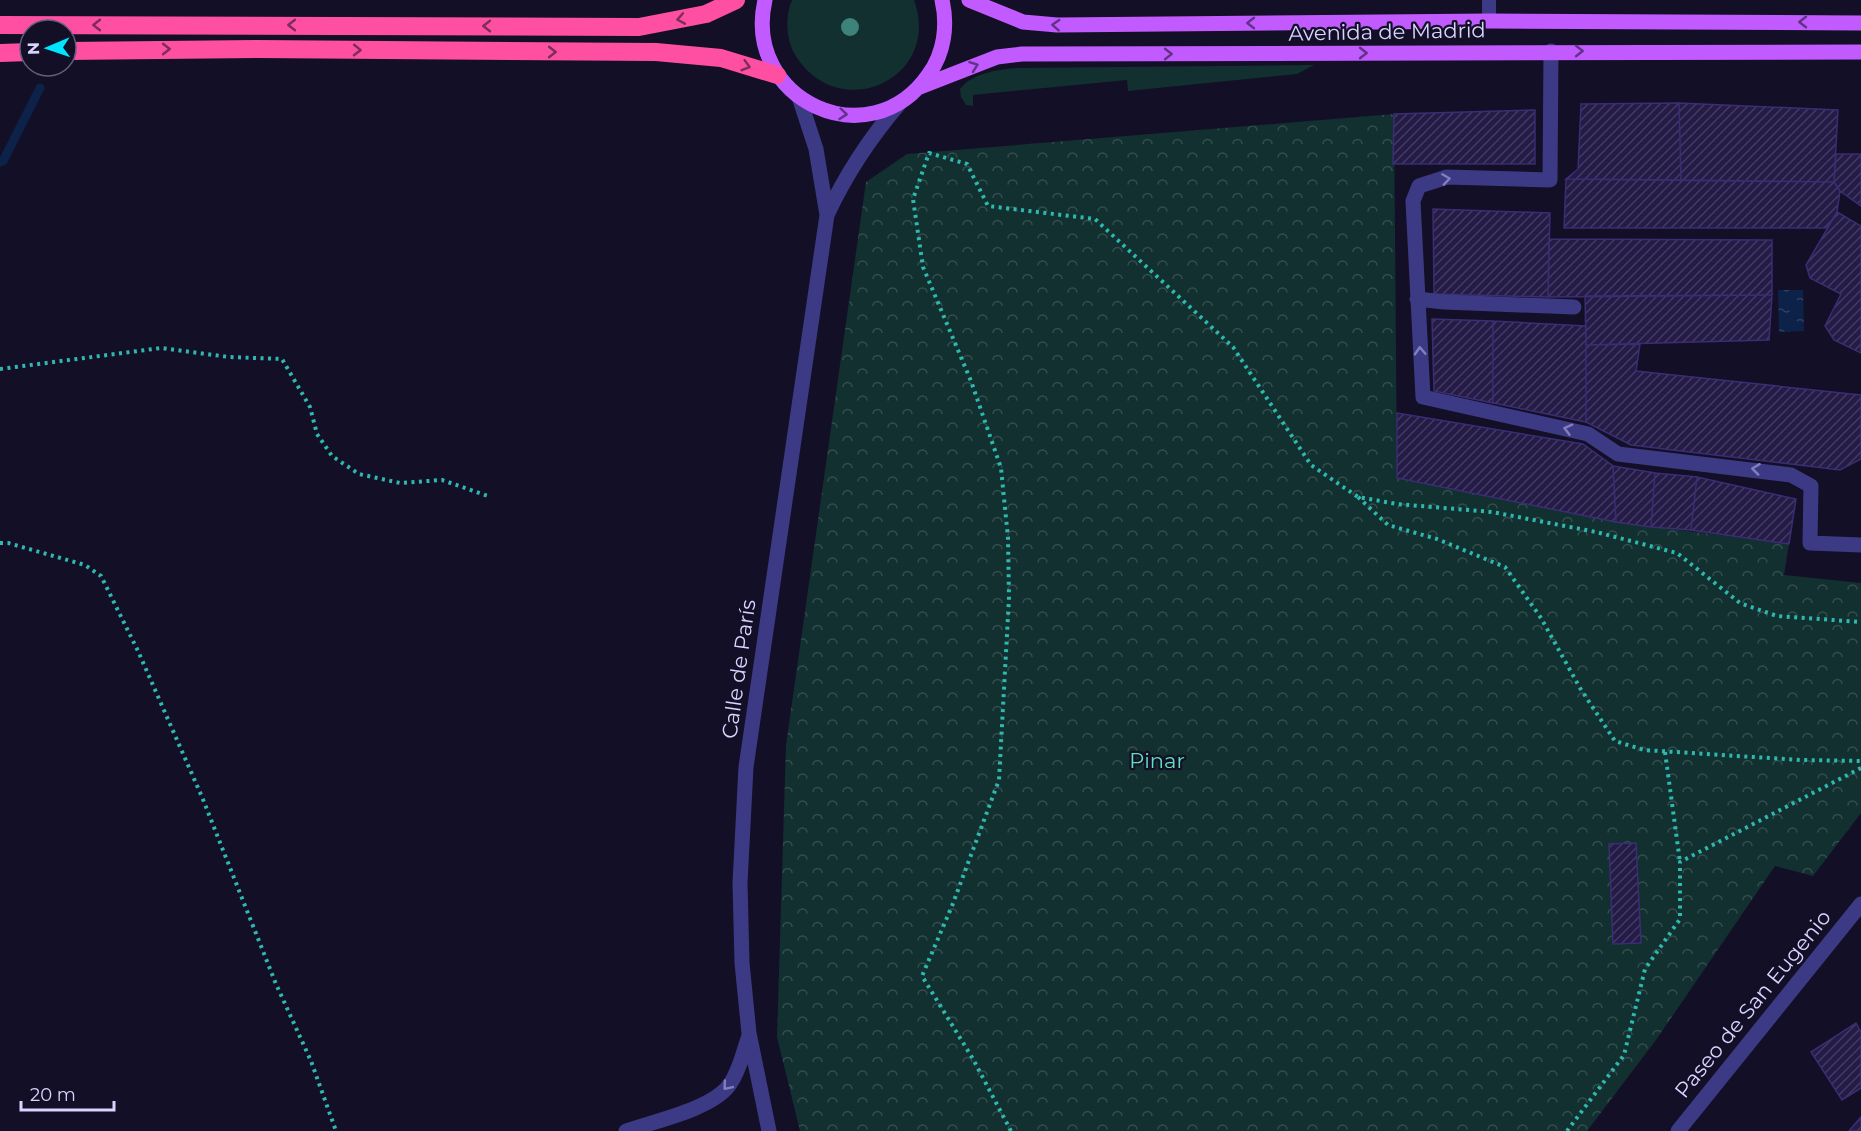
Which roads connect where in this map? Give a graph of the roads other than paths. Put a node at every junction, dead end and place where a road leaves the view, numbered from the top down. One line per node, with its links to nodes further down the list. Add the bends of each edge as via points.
1 (736, 0): 8 (highway, one-way to 8, via 706,14 639,27)
2 (765, 0): 14 (main road, Avenida de Madrid, via 762,27 766,52)
3 (942, 0): 15 (main road, Avenida de Madrid, via 945,33 937,62)
4 (969, 0): 6 (main road, Avenida de Madrid, one-way to 4, via 1057,26 1023,22)
5 (1489, 0): 6 (lane)
6 (1489, 21): 7 (main road, Avenida de Madrid, one-way to 6)
7 (1861, 22)
8 (0, 26)
9 (78, 51): 14 (highway, one-way to 14, via 656,52 721,58)
10 (1551, 51): 12 (main road, Avenida de Madrid, one-way to 12); 15 (main road, Avenida de Madrid, one-way to 10, via 997,57 1022,54); 19 (street, one-way to 10, via 1413,201 1419,186 1447,177 1550,180)
11 (18, 52): 13 (highway)
12 (1861, 52)
13 (0, 53)
14 (777, 75): 16 (main road, Avenida de Madrid)
15 (920, 87): 17 (main road, Avenida de Madrid)
16 (798, 98): 17 (main road, Avenida de Madrid, one-way to 17, via 816,108 858,116); 18 (street, Calle de París, via 816,149)
17 (898, 104): 18 (street, Calle de París, via 845,177)
18 (827, 215): 23 (street, Calle de París, via 746,767 740,882)
19 (1417, 299): 20 (street); 21 (street, one-way to 19, via 1810,543 1811,486 1791,475 1618,454 1588,434 1423,397)
20 (1574, 307)
21 (1861, 545)
22 (1861, 904): 26 (street, Paseo de San Eugenio)
23 (749, 1033): 24 (street, one-way to 24, via 736,1074 720,1094 680,1113); 25 (street, Calle de París)
24 (626, 1131)
25 (769, 1131)
26 (1678, 1131)

